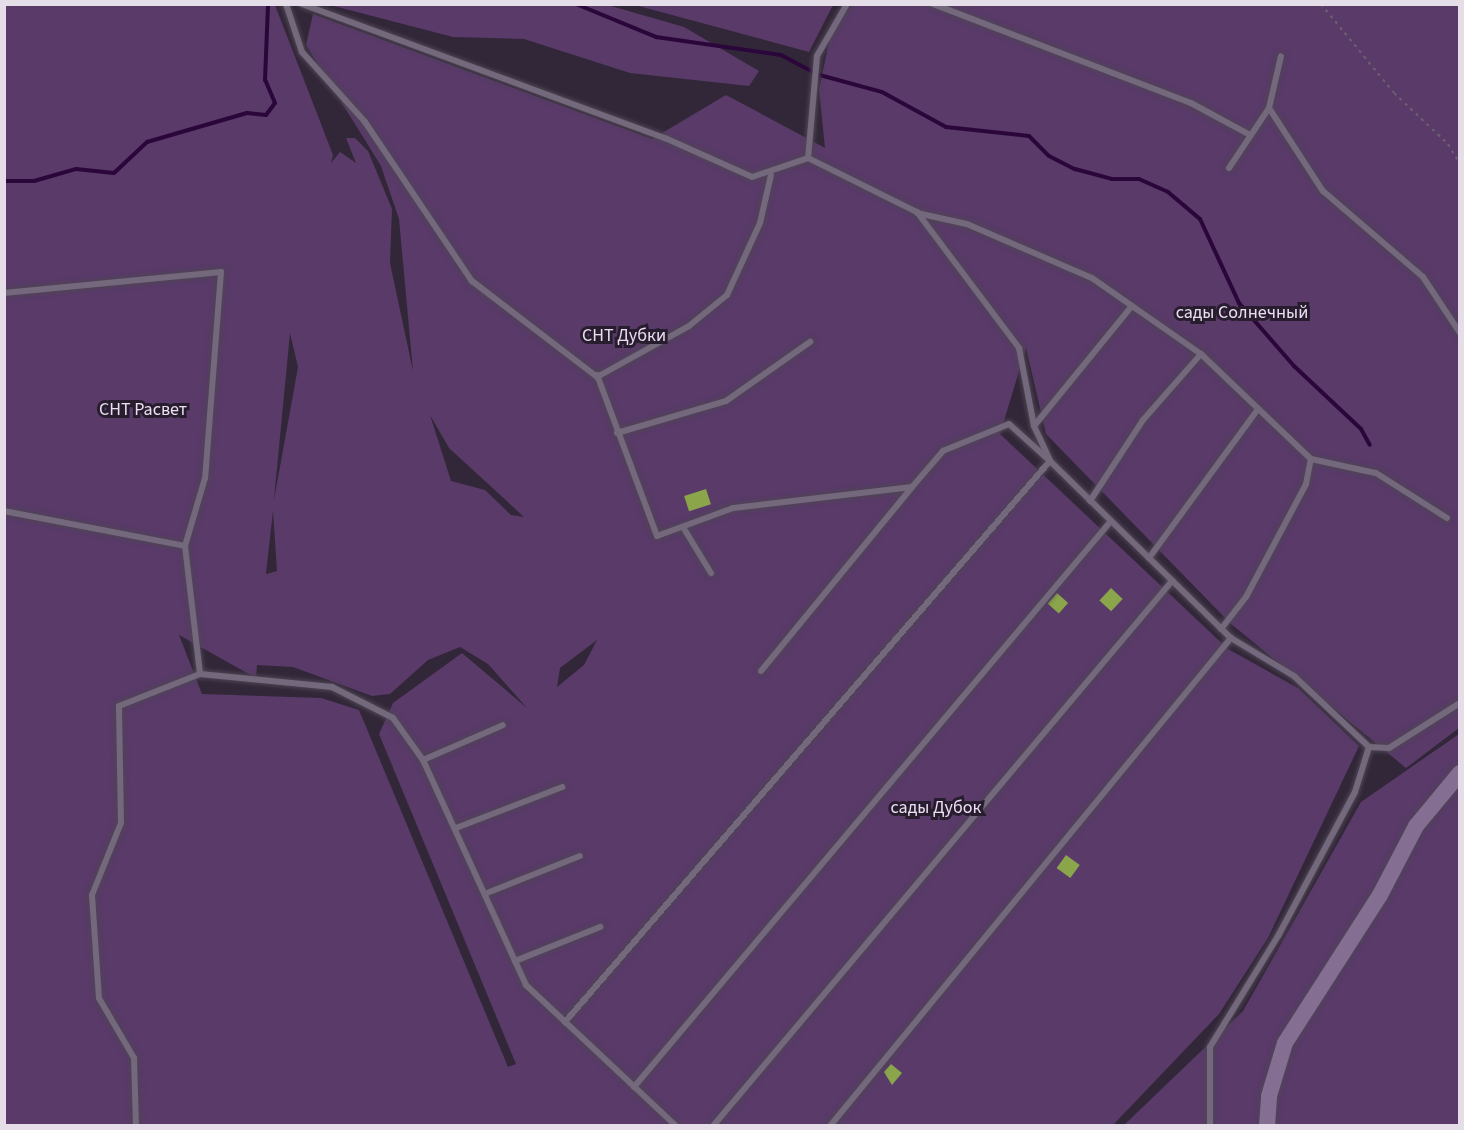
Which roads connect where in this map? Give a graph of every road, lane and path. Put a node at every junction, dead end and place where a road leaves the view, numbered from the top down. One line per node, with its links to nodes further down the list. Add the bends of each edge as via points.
1 (286, 4): 19 (lane, via 302,52 365,122 472,281)
2 (302, 4): 12 (lane, via 665,138 752,177)
3 (847, 4): 9 (lane, via 816,56)
4 (933, 4): 8 (lane, via 1191,103)
5 (1321, 4): 10 (path, via 1394,93 1448,144)
6 (1281, 56): 7 (lane)
7 (1269, 108): 8 (lane); 16 (lane, via 1323,191 1423,277)
8 (1250, 135): 11 (lane)
9 (808, 158): 12 (lane); 13 (lane)
10 (1460, 164)
11 (1228, 168)
12 (771, 175): 19 (lane, via 760,223 727,295 689,326)
13 (917, 212): 15 (lane, via 967,224 1049,256); 21 (lane, via 1019,348)
14 (4, 293): 31 (lane, via 220,272 205,478)
15 (1132, 306): 18 (lane); 21 (lane)
16 (1460, 333)
17 (810, 342): 22 (lane, via 726,401)
18 (1201, 354): 20 (lane); 26 (lane, via 1143,420)
19 (597, 375): 22 (lane)
20 (1258, 409): 23 (lane); 32 (lane)
21 (1034, 426): 24 (lane)
22 (617, 433): 30 (lane, via 657,536)
23 (1311, 459): 28 (lane, via 1376,473); 35 (lane, via 1306,484 1246,597)
24 (1050, 461): 25 (lane, via 1009,424 944,451); 26 (lane); 50 (lane)
25 (912, 487): 30 (lane, via 733,508); 37 (lane)
26 (1090, 501): 29 (lane)
27 (4, 511): 31 (lane)
28 (1447, 518)
29 (1111, 521): 32 (lane); 51 (lane)
30 (683, 526): 33 (lane)
31 (185, 546): 38 (lane)
32 (1149, 558): 34 (lane)
33 (711, 573)
34 (1172, 581): 35 (lane); 54 (lane)
35 (1221, 629): 36 (lane)
36 (1231, 638): 41 (lane, via 1294,676); 55 (lane)
37 (761, 671)
38 (200, 674): 42 (lane, via 332,687 378,706); 52 (lane, via 119,706 121,823 92,895 99,998 134,1058)
39 (1460, 703): 41 (lane, via 1389,748)
40 (503, 725): 42 (lane)
41 (1369, 747): 56 (lane, via 1344,812 1210,1047)
42 (423, 760): 45 (lane)
43 (1460, 772): 57 (street, via 1416,826 1380,895 1285,1043 1269,1096)
44 (562, 787): 45 (lane)
45 (456, 828): 47 (lane)
46 (580, 856): 47 (lane)
47 (487, 893): 49 (lane)
48 (600, 927): 49 (lane)
49 (515, 961): 50 (lane, via 526,985)
50 (565, 1022): 51 (lane)
51 (634, 1087): 53 (lane)
52 (136, 1125)
53 (676, 1125)
54 (713, 1125)
55 (830, 1125)
56 (1210, 1125)
57 (1267, 1125)

